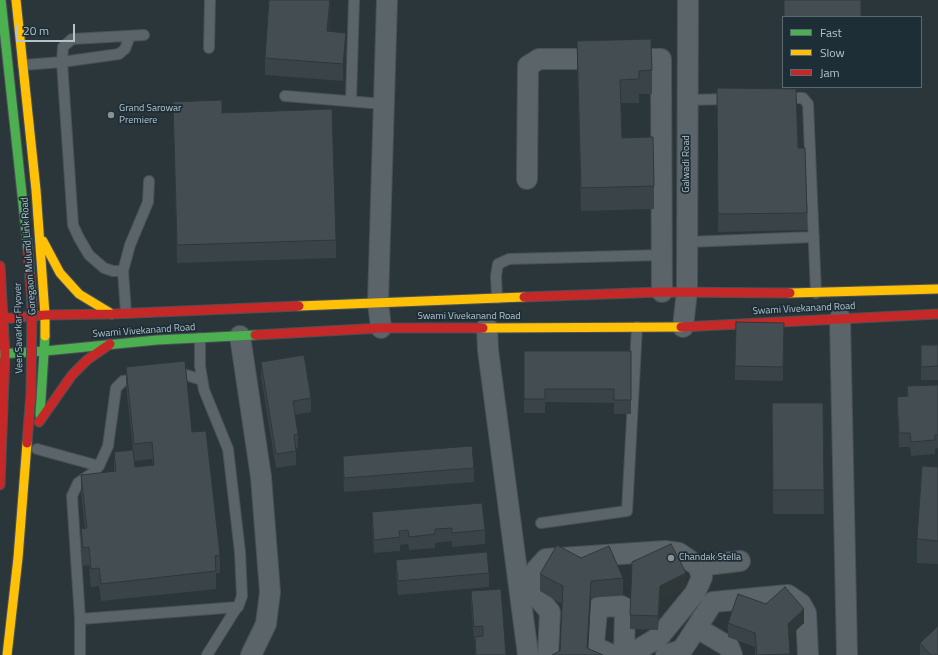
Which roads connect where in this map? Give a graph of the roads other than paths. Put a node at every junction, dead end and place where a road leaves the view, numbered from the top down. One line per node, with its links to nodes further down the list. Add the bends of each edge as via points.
1 (1, 0): 73 (main road, Veer Savarkar Flyover, bridge, via 32,304 31,393 18,558)
2 (16, 0): 13 (main road, Goregaon Mulund Link Road)
3 (210, 0): 9 (lane)
4 (354, 0): 18 (lane)
5 (387, 0): 19 (street)
6 (688, 0): 11 (street, Galwadi Road)
7 (144, 34): 8 (lane)
8 (130, 36): 12 (lane, via 125,49 119,54); 12 (lane, via 72,39 63,47)
9 (209, 48)
10 (661, 59): 11 (street); 20 (street); 22 (street, via 539,59 528,66)
11 (687, 60): 17 (street, Galwadi Road)
12 (62, 62): 13 (lane); 29 (lane, via 74,225 89,255 104,268 113,271)
13 (22, 65): 24 (main road, Goregaon Mulund Link Road)
14 (285, 96): 18 (lane)
15 (772, 98): 25 (lane, via 803,98 808,104)
16 (740, 99): 17 (lane)
17 (687, 100): 21 (street, Galwadi Road)
18 (352, 101): 19 (lane)
19 (384, 104): 35 (street)
20 (661, 141): 21 (street); 27 (street)
21 (687, 142): 26 (street, Galwadi Road)
22 (527, 179)
23 (149, 181): 29 (lane, via 148,202 130,245)
24 (36, 190): 38 (main road, via 42,239 60,273 79,294); 40 (main road, Goregaon Mulund Link Road)
25 (814, 237): 26 (lane); 33 (lane)
26 (687, 242): 32 (street, Galwadi Road)
27 (662, 254): 31 (street); 34 (lane, via 509,260 498,264)
28 (0, 266): 42 (main road)
29 (123, 270): 37 (lane)
30 (938, 289): 33 (main road, Swami Vivekanand Road)
31 (662, 292): 32 (main road, Swami Vivekanand Road); 34 (main road, Swami Vivekanand Road)
32 (687, 292): 33 (main road, Swami Vivekanand Road); 46 (street, Galwadi Road)
33 (816, 293)
34 (497, 298): 35 (main road, Swami Vivekanand Road)
35 (378, 302): 37 (main road, Swami Vivekanand Road); 47 (street)
36 (22, 305): 43 (main road, Veer Savarkar Flyover)
37 (126, 313): 38 (main road, Swami Vivekanand Road)
38 (112, 314): 40 (main road, Swami Vivekanand Road)
39 (938, 314): 41 (main road, Swami Vivekanand Road)
40 (45, 315): 42 (main road, Swami Vivekanand Road); 52 (main road, Goregaon Mulund Link Road)
41 (840, 318): 46 (main road, Swami Vivekanand Road); 85 (street)
42 (2, 319): 53 (main road)
43 (22, 327)
44 (487, 327): 45 (main road, Swami Vivekanand Road); 47 (main road, Swami Vivekanand Road); 77 (street)
45 (637, 327): 46 (main road, Swami Vivekanand Road); 63 (lane, via 627,511)
46 (683, 327)
47 (381, 328): 48 (main road, Swami Vivekanand Road)
48 (240, 336): 49 (main road, Swami Vivekanand Road); 71 (street, via 260,477 270,592)
49 (200, 338): 51 (main road, Swami Vivekanand Road); 57 (lane)
50 (22, 341): 54 (main road, Veer Savarkar Flyover)
51 (110, 344): 52 (main road, Swami Vivekanand Road); 52 (main road, Goregaon Mulund Link Road, via 87,360 72,375 38,426)
52 (45, 351): 53 (main road, Swami Vivekanand Road)
53 (2, 354): 59 (main road)
54 (22, 375)
55 (164, 375): 57 (lane, via 183,374)
56 (150, 377): 60 (lane, via 123,381 116,388 108,446)
57 (202, 380): 67 (lane, via 228,449 240,552 242,596)
58 (37, 449): 60 (lane)
59 (1, 454): 61 (main road)
60 (99, 466): 68 (lane, via 78,483 72,496)
61 (0, 485)
62 (31, 512): 74 (main road)
63 (541, 523)
64 (740, 561): 65 (street)
65 (698, 566): 78 (street, via 679,553 665,551 546,559 536,570 535,583 540,600 550,612); 81 (street, via 702,577 695,593 659,637)
66 (6, 583): 70 (main road)
67 (237, 607): 68 (lane); 76 (lane)
68 (80, 619): 75 (lane)
69 (697, 628): 72 (street); 83 (street, via 729,647); 84 (street, via 713,602 788,595 801,604 806,612)
70 (0, 636)
71 (259, 651)
72 (688, 652): 82 (street, via 682,650)
73 (6, 655)
74 (16, 655)
75 (80, 655)
76 (207, 655)
77 (528, 655)
78 (548, 655)
79 (612, 655): 80 (street, via 597,648 594,643 599,607 625,608)
80 (624, 655)
81 (635, 655)
82 (666, 655)
83 (732, 655)
84 (808, 655)
85 (847, 655)

